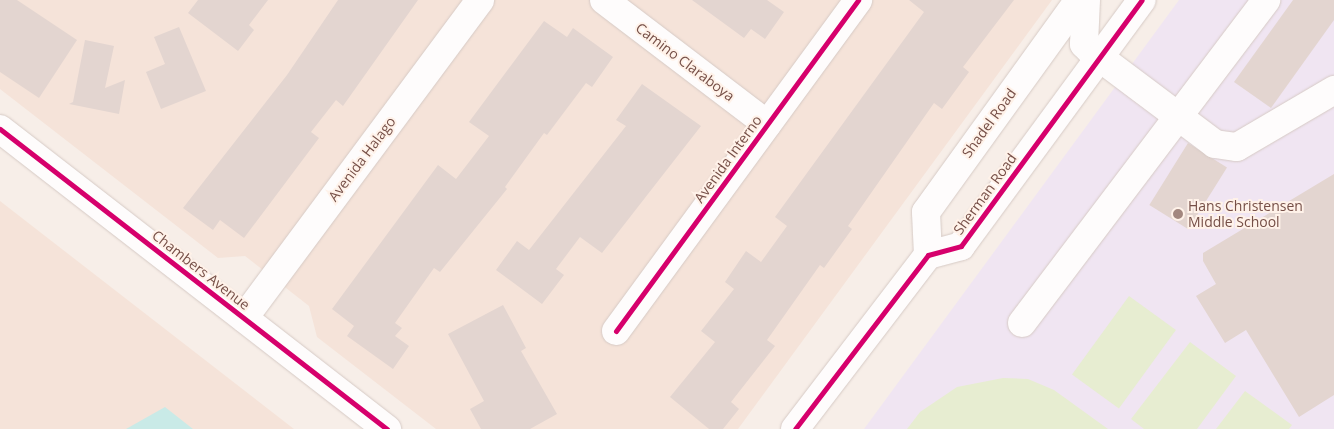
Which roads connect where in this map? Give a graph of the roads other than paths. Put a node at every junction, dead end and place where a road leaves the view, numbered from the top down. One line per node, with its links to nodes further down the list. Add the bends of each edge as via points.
1 (480, 0): 14 (street, Avenida Halago)
2 (604, 0): 11 (street, Camino Claraboya)
3 (858, 0): 11 (street, Avenida Interno)
4 (1079, 0): 13 (street, Shadel Road, via 926,212)
5 (1086, 0): 8 (street, via 1084,44)
6 (1142, 0): 8 (street, Sherman Road)
7 (1266, 0): 10 (street)
8 (1100, 58): 10 (street); 13 (street, Sherman Road, via 961,246)
9 (1334, 90): 10 (street, via 1237,147 1215,144)
10 (1179, 117): 15 (street)
11 (767, 124): 16 (street, Avenida Interno)
12 (0, 129): 14 (street, Chambers Avenue)
13 (928, 255): 18 (street)
14 (244, 318): 17 (street, Chambers Avenue)
15 (1022, 322)
16 (616, 331)
17 (387, 429)
18 (795, 429)

